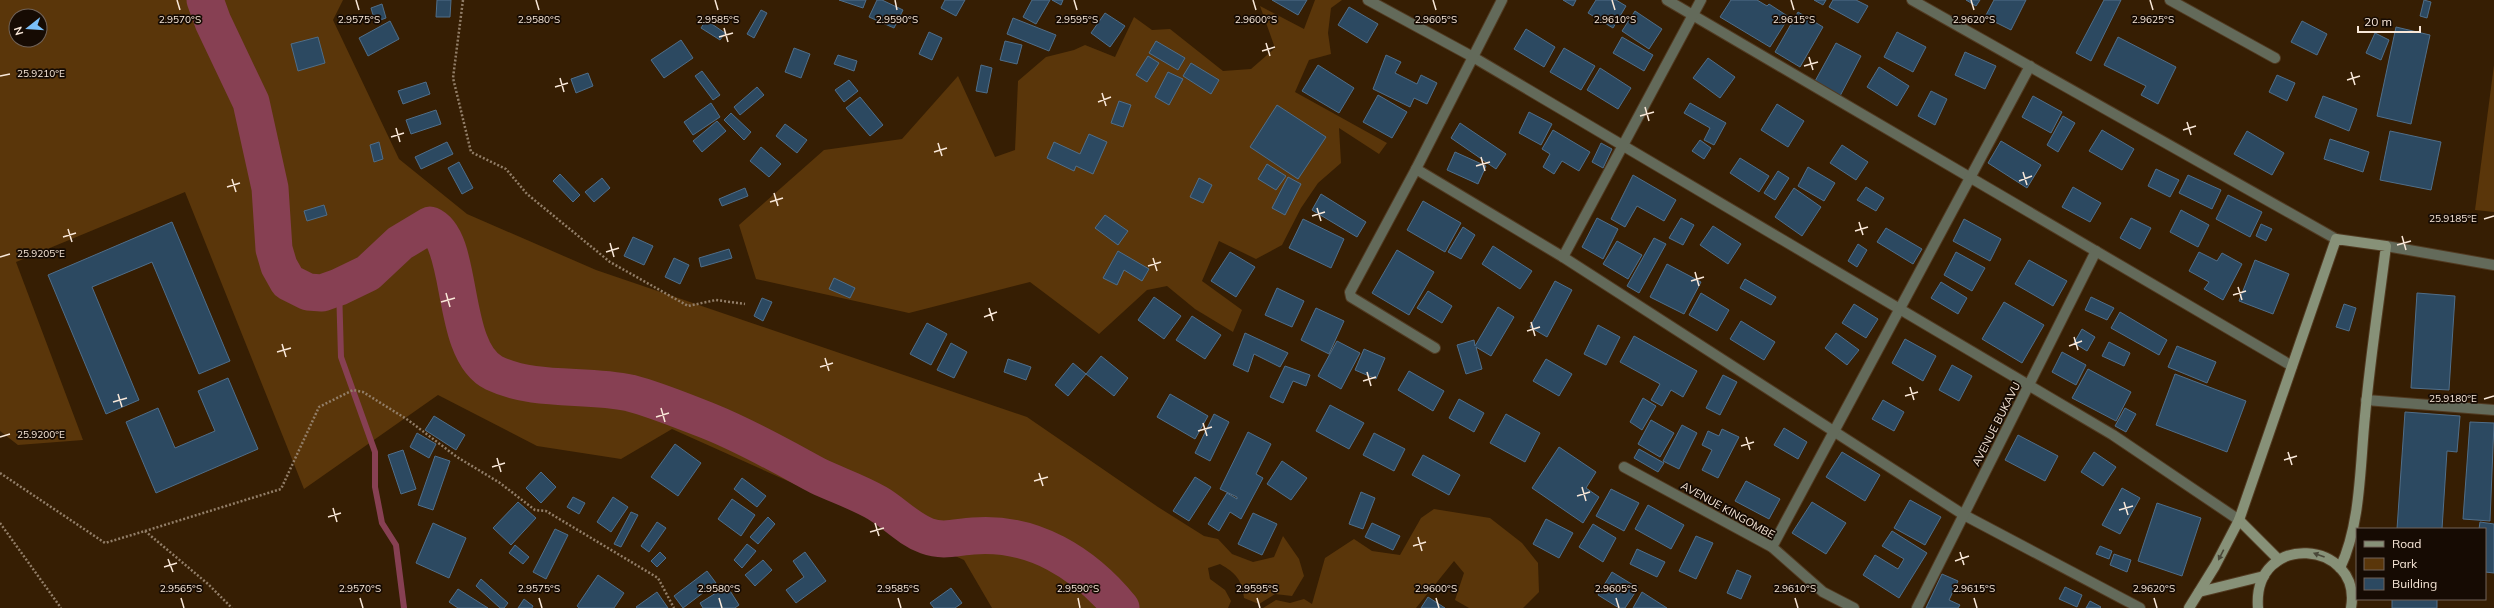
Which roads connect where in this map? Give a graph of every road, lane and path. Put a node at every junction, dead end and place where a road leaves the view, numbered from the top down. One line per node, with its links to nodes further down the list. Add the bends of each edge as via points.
1 (463, 0): 20 (path, via 452,78 471,152 506,169 527,194 610,262 688,306 716,300)
2 (1368, 0): 9 (street)
3 (1502, 0): 9 (street)
4 (1667, 0): 8 (street)
5 (1701, 0): 8 (street)
6 (1912, 0): 11 (street)
7 (2170, 0): 10 (street)
8 (1693, 15): 12 (street); 14 (street)
9 (1473, 58): 12 (street); 13 (street)
10 (2275, 58)
11 (2030, 66): 14 (street); 15 (street)
12 (1623, 146): 18 (street); 21 (street)
13 (1416, 169): 18 (street); 22 (street, via 1350,295)
14 (1970, 177): 17 (street); 21 (street)
15 (2336, 239): 16 (street); 23 (street)
16 (2386, 246): 19 (street); 25 (street)
17 (2096, 251): 23 (street); 24 (street, AVENUE BUKAVU)
18 (1563, 257): 27 (street)
19 (2494, 265)
20 (745, 304)
21 (1900, 309): 24 (street); 27 (street)
22 (1435, 348)
23 (2292, 366): 31 (street)
24 (2029, 385): 30 (street, AVENUE BUKAVU); 31 (street, via 2114,435)
25 (2366, 400): 26 (street); 36 (street, via 2352,536)
26 (2494, 410)
27 (1834, 430): 30 (street); 34 (street)
28 (1624, 467): 34 (street, AVENUE KINGOMBE)
29 (0, 473): 33 (path, via 104,543)
30 (1964, 515): 43 (street, AVENUE BUKAVU); 44 (street)
31 (2239, 520): 35 (street); 38 (street, one-way to 38, via 2216,566)
32 (0, 523): 39 (path)
33 (144, 531): 40 (path, via 208,584); 41 (path, via 281,489 319,407 353,390 363,392 408,420 535,510 546,511 658,578)
34 (1772, 547): 42 (street, AVENUE KINGOMBE, via 1823,592)
35 (2279, 560): 36 (street, one-way to 35, via 2322,555 2311,553 2288,555); 37 (street)
36 (2340, 568): 47 (street, via 2350,588)
37 (2264, 576): 38 (street); 46 (street, via 2259,587)
38 (2199, 592): 45 (street)
39 (61, 608)
40 (232, 608)
41 (674, 608)
42 (1854, 608)
43 (1917, 608)
44 (2140, 608)
45 (2189, 608)
46 (2258, 608)
47 (2350, 608)

